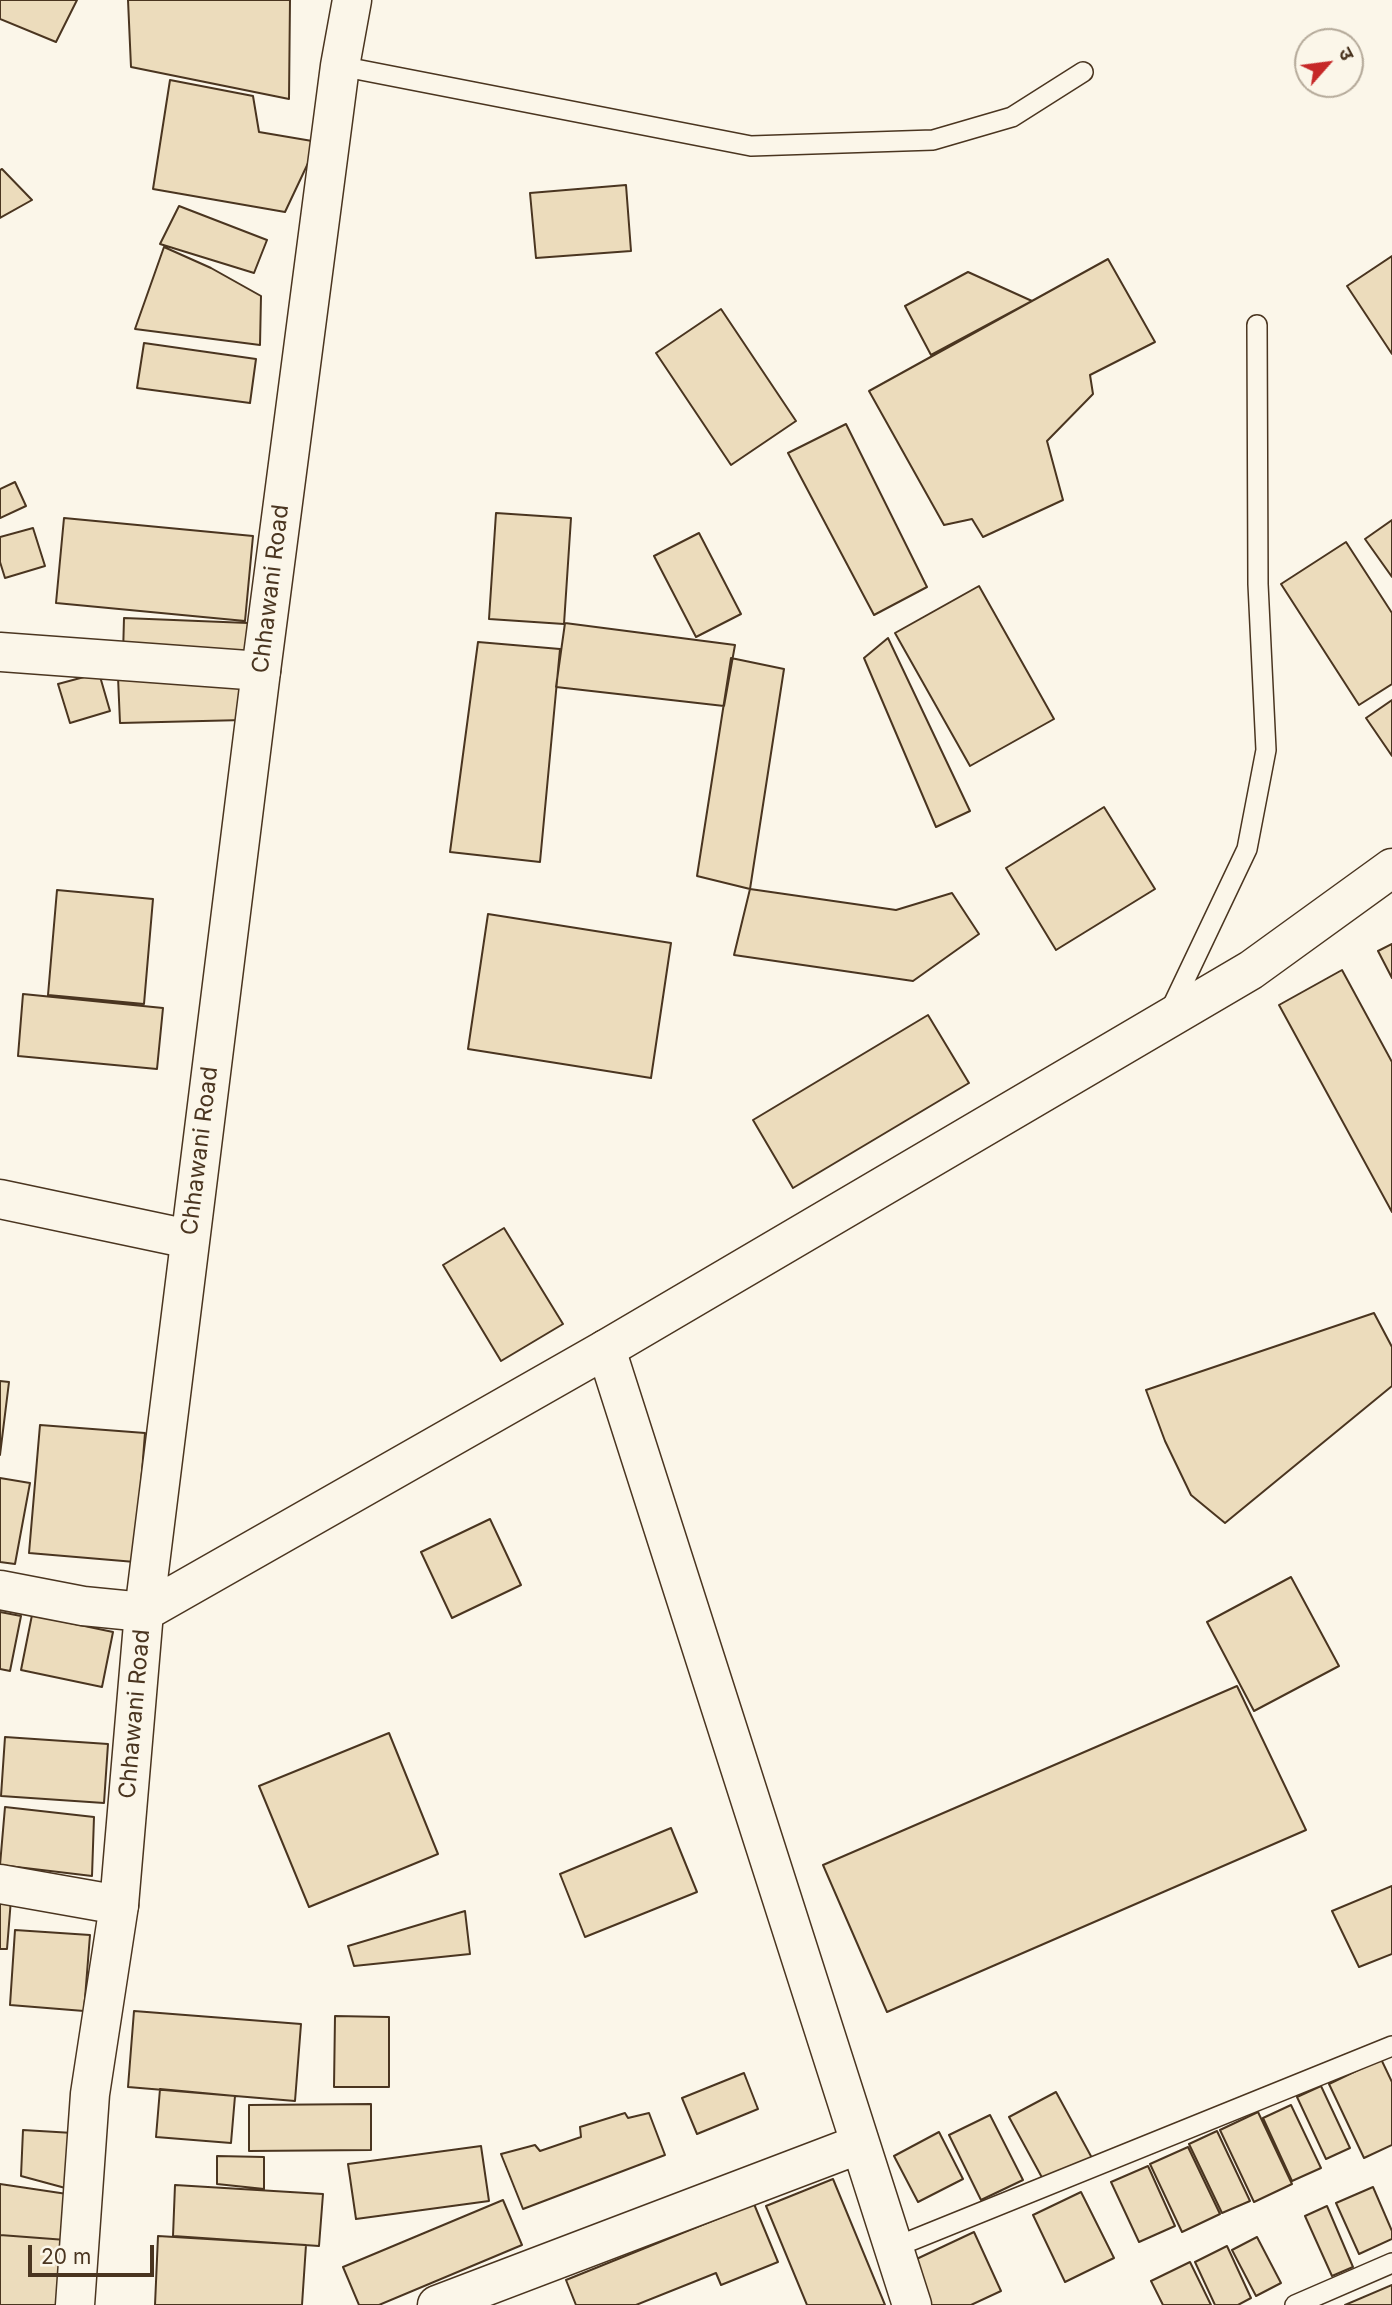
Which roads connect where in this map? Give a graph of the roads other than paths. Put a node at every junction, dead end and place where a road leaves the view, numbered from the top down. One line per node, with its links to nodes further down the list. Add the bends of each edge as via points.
1 (352, 0): 2 (street, Chhawani Road)
2 (340, 66): 3 (lane, via 751,146 933,140 1012,117); 6 (street, Chhawani Road)
3 (1083, 72)
4 (1257, 325): 8 (lane, via 1258,584 1266,750 1247,849)
5 (0, 652): 6 (street)
6 (261, 671): 10 (street, Chhawani Road)
7 (1392, 868): 8 (street, via 1251,970)
8 (1166, 1020): 11 (street)
9 (0, 1199): 10 (street)
10 (189, 1239): 13 (street, Chhawani Road)
11 (606, 1349): 13 (street); 17 (street)
12 (0, 1590): 13 (street)
13 (144, 1612): 15 (street, Chhawani Road)
14 (0, 1884): 15 (street)
15 (119, 1905): 20 (street, Chhawani Road, via 90,2094)
16 (1392, 2046): 18 (lane)
17 (860, 2144): 18 (street); 21 (street)
18 (893, 2248): 22 (street)
19 (1392, 2263): 23 (lane)
20 (75, 2305)
21 (437, 2305)
22 (912, 2305)
23 (1295, 2305)

